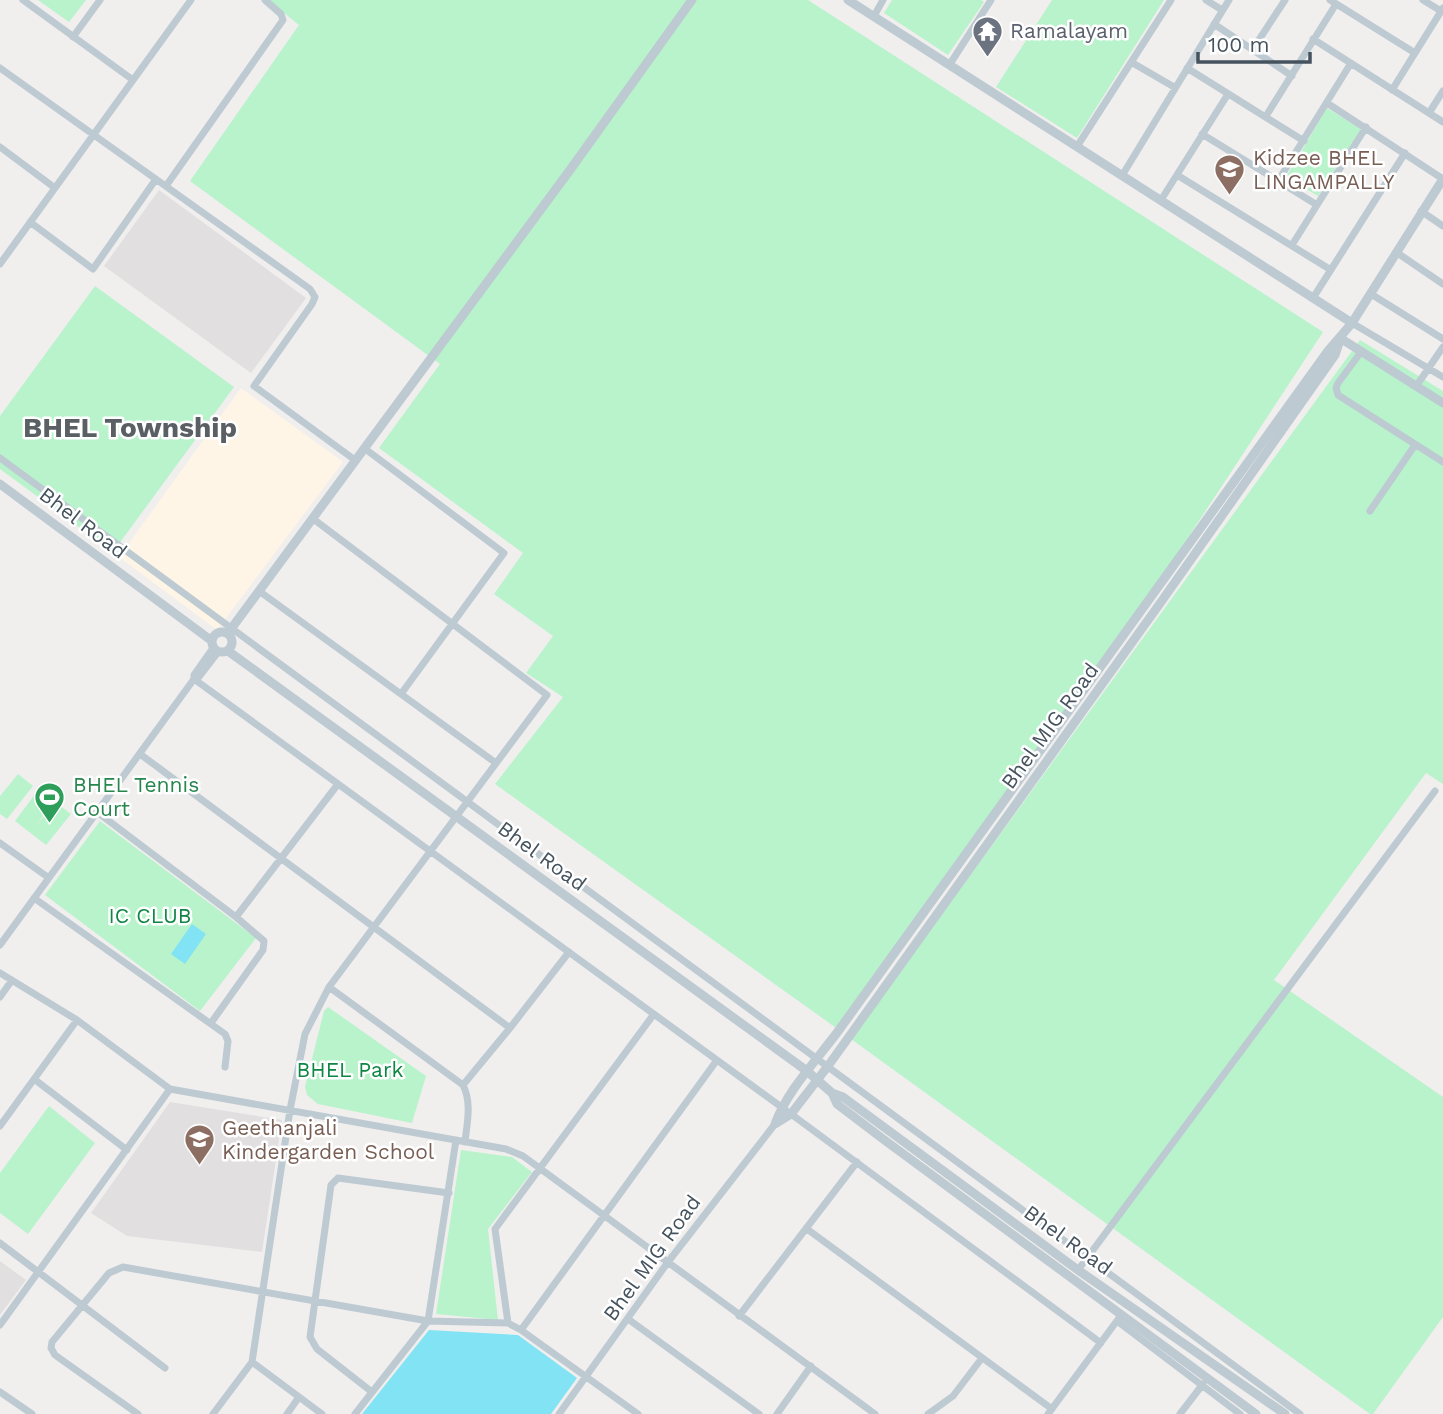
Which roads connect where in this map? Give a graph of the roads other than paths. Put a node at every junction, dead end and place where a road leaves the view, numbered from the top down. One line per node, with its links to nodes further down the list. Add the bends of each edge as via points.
1 (23, 0): 19 (street)
2 (100, 0): 19 (street)
3 (191, 0): 29 (street)
4 (265, 0): 50 (street, via 283,20)
5 (692, 0): 74 (street)
6 (848, 0): 17 (street)
7 (883, 0): 17 (street)
8 (991, 0): 25 (street)
9 (1171, 0): 23 (street)
10 (1206, 0): 15 (street)
11 (1228, 0): 15 (street)
12 (1285, 0): 21 (street)
13 (1423, 0): 16 (street)
14 (1333, 2): 20 (street); 22 (street)
15 (1222, 10): 18 (street)
16 (1442, 10): 22 (street)
17 (874, 16): 25 (street)
18 (1214, 24): 21 (street); 27 (street)
19 (73, 37): 29 (street)
20 (1314, 39): 24 (street); 28 (street)
21 (1253, 49): 28 (street)
22 (1415, 53): 31 (street)
23 (1131, 62): 30 (street); 42 (street)
24 (1351, 63): 31 (street); 34 (street)
25 (950, 64): 42 (street)
26 (0, 68): 40 (street)
27 (1187, 68): 30 (street); 33 (street)
28 (1292, 76): 36 (street)
29 (133, 80): 40 (street)
30 (1174, 88): 45 (street)
31 (1392, 89): 35 (street)
32 (1443, 91): 35 (street)
33 (1228, 94): 36 (street); 39 (street)
34 (1327, 103): 38 (street); 41 (street)
35 (1429, 113): 37 (street)
36 (1266, 117): 41 (street)
37 (1443, 122)
38 (1366, 127): 44 (street); 53 (street)
39 (1202, 134): 46 (street); 49 (street)
40 (94, 135): 47 (street); 51 (street)
41 (1304, 141): 49 (street)
42 (1078, 145): 45 (street)
43 (0, 147): 51 (street)
44 (1405, 153): 48 (street); 60 (street)
45 (1123, 174): 52 (street)
46 (1177, 175): 52 (street); 57 (street)
47 (156, 179): 50 (street); 55 (street, via 93,270)
48 (1443, 179): 54 (street, Bhel MIG Road)
49 (1278, 181): 53 (street)
50 (166, 186): 76 (street, via 310,289 315,297 312,304 254,386)
51 (55, 188): 55 (street)
52 (1161, 200): 63 (street)
53 (1317, 205): 57 (street)
54 (1421, 211): 56 (street); 58 (street, Bhel MIG Road)
55 (30, 222): 59 (street)
56 (1443, 226)
57 (1292, 245): 60 (street)
58 (1396, 252): 61 (street); 62 (street, Bhel MIG Road)
59 (0, 264)
60 (1331, 270): 63 (street)
61 (1443, 284)
62 (1371, 294): 64 (street, Bhel MIG Road); 66 (street)
63 (1313, 298): 64 (street)
64 (1352, 323): 65 (street, Bhel MIG Road); 69 (street)
65 (1340, 338): 68 (street); 111 (street, Bhel MIG Road); 113 (street, Bhel MIG Road, via 1335,355)
66 (1443, 339)
67 (1443, 347): 69 (street)
68 (1361, 352): 71 (street); 73 (street, via 1338,383 1338,395)
69 (1428, 368): 70 (street); 71 (street)
70 (1443, 377)
71 (1417, 385): 72 (street)
72 (1443, 403)
73 (1415, 445): 77 (street); 79 (street)
74 (364, 448): 76 (street); 82 (street, via 504,553)
75 (0, 458): 83 (street)
76 (355, 460): 80 (street)
77 (1443, 462)
78 (0, 484): 84 (street, Bhel Road)
79 (1370, 511)
80 (312, 518): 81 (street); 82 (street)
81 (259, 591): 83 (street); 86 (street)
82 (453, 624): 86 (street); 88 (street, via 547,695)
83 (229, 631): 84 (street, via 218,633); 84 (street, via 233,642); 91 (street)
84 (218, 648): 85 (street); 93 (street, Bhel Road)
85 (194, 679): 87 (street); 89 (street)
86 (401, 694): 88 (street)
87 (140, 754): 92 (street); 96 (street)
88 (496, 763): 91 (street)
89 (338, 784): 95 (street); 96 (street)
90 (1435, 791): 135 (street)
91 (467, 801): 93 (street); 111 (street)
92 (97, 812): 97 (street); 99 (street)
93 (457, 816): 95 (street); 115 (street, Bhel Road)
94 (0, 844): 97 (street)
95 (430, 850): 100 (street); 102 (street)
96 (281, 859): 99 (street); 100 (street)
97 (49, 878): 98 (street)
98 (34, 898): 101 (street); 109 (street)
99 (236, 917): 109 (street, via 264,941 263,950)
100 (374, 928): 105 (street); 110 (street)
101 (0, 944)
102 (569, 952): 107 (street); 110 (street)
103 (0, 973): 104 (street)
104 (12, 980): 106 (street); 108 (street)
105 (329, 987): 118 (street); 122 (street, via 305,1034)
106 (0, 997)
107 (654, 1014): 112 (street); 130 (street)
108 (77, 1020): 116 (street); 119 (street)
109 (211, 1023): 114 (street, via 228,1038)
110 (510, 1028): 118 (street)
111 (817, 1058): 113 (street); 115 (street, Bhel MIG Road)
112 (718, 1060): 121 (street); 132 (street)
113 (828, 1066): 117 (street, Bhel MIG Road); 135 (street)
114 (225, 1067)
115 (807, 1071): 117 (street, Bhel Road); 121 (street, Bhel MIG Road)
116 (34, 1079): 125 (street); 128 (street)
117 (817, 1079): 120 (street, Bhel Road); 123 (street, Bhel MIG Road)
118 (463, 1085): 127 (street, via 469,1105)
119 (170, 1089): 122 (street); 128 (street)
120 (832, 1093): 137 (street, Bhel Road); 143 (street, Bhel Road, via 837,1104)
121 (781, 1107): 123 (street); 124 (street, Bhel MIG Road)
122 (290, 1110): 126 (street); 139 (street)
123 (790, 1114): 124 (street, Bhel MIG Road); 129 (street)
124 (775, 1124): 136 (street, Bhel MIG Road)
125 (0, 1126)
126 (456, 1140): 127 (street); 131 (street)
127 (465, 1142): 130 (street, via 506,1149)
128 (127, 1150): 138 (street)
129 (856, 1162): 133 (street); 149 (street)
130 (541, 1168): 132 (street); 146 (street, via 495,1229)
131 (449, 1193): 140 (street, via 334,1180); 145 (street)
132 (603, 1216): 136 (street); 148 (street)
133 (807, 1229): 142 (street); 150 (street)
134 (0, 1243): 138 (street)
135 (1087, 1258): 137 (street); 176 (street)
136 (668, 1262): 142 (street); 144 (street, Bhel MIG Road)
137 (1079, 1270): 175 (street, Bhel Road)
138 (39, 1272): 141 (street); 147 (street)
139 (263, 1291): 140 (street); 141 (street, via 123,1267 109,1273); 151 (street)
140 (315, 1301): 145 (street); 157 (street, via 311,1342)
141 (82, 1304): 153 (street); 161 (street, via 51,1348)
142 (739, 1316): 152 (street)
143 (1119, 1318): 149 (street); 155 (street, Bhel Road)
144 (628, 1319): 154 (street, Bhel MIG Road); 168 (street)
145 (428, 1321): 146 (street); 157 (street)
146 (508, 1323): 148 (street)
147 (0, 1325)
148 (521, 1330): 154 (street)
149 (1101, 1343): 159 (street)
150 (982, 1358): 159 (street); 171 (street, via 953,1396)
151 (252, 1362): 158 (street); 162 (street)
152 (811, 1366): 169 (street); 170 (street)
153 (165, 1368)
154 (587, 1376): 166 (street, Bhel MIG Road); 167 (street)
155 (1204, 1382): 172 (street); 173 (street); 174 (street, Bhel Road)
156 (0, 1392): 160 (street)
157 (372, 1392): 165 (street)
158 (299, 1397): 163 (street); 164 (street)
159 (1050, 1411)
160 (32, 1414)
161 (138, 1414)
162 (213, 1414)
163 (287, 1414)
164 (322, 1414)
165 (355, 1414)
166 (559, 1414)
167 (638, 1414)
168 (759, 1414)
169 (777, 1414)
170 (875, 1414)
171 (928, 1414)
172 (1180, 1414)
173 (1240, 1414)
174 (1256, 1414)
175 (1285, 1414)
176 (1300, 1414)

